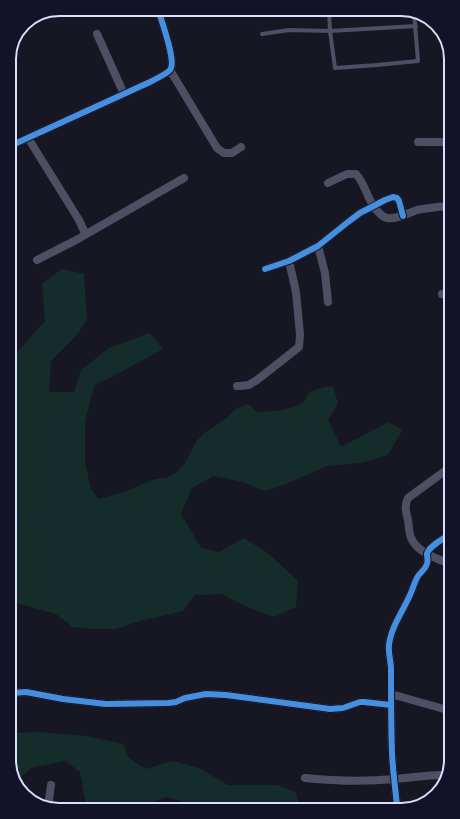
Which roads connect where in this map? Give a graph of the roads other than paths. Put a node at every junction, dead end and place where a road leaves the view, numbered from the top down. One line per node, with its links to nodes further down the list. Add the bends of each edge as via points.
1 (160, 16): 8 (street, via 173,64)
2 (329, 16): 5 (lane)
3 (415, 18): 4 (lane)
4 (416, 26): 5 (lane); 5 (lane, via 418,60 335,68)
5 (330, 31): 7 (lane, via 289,30)
6 (97, 34): 9 (street)
7 (262, 34)
8 (170, 70): 9 (street); 14 (street, via 218,148 224,153 232,153)
9 (124, 94): 10 (street)
10 (28, 138): 13 (street); 20 (street, via 79,220)
11 (418, 142): 12 (street)
12 (444, 142)
13 (16, 143)
14 (241, 147)
15 (184, 178): 20 (street)
16 (328, 183): 17 (street, via 347,174 356,174)
17 (373, 206): 19 (street, via 386,218); 19 (street, via 393,197 397,198); 21 (street)
18 (444, 206): 19 (street, via 422,209)
19 (403, 216)
20 (84, 236): 22 (street)
21 (318, 246): 23 (street); 25 (street, via 325,273)
22 (37, 260)
23 (289, 261): 24 (street); 26 (street, via 296,292 299,347 254,382 246,386)
24 (265, 268)
25 (328, 302)
26 (237, 386)
27 (444, 472): 29 (street, via 408,498 406,503 412,540)
28 (444, 538): 29 (street, via 432,546)
29 (427, 554): 30 (street); 32 (street, via 427,565 415,581 393,629 389,645)
30 (444, 561)
31 (16, 692): 33 (street, via 106,704 168,703 206,694 330,709 360,702)
32 (391, 694): 33 (street); 34 (street)
33 (391, 705): 37 (street)
34 (444, 709)
35 (442, 774): 37 (street)
36 (305, 778): 37 (street, via 366,781)
37 (394, 779): 40 (street)
38 (51, 785): 39 (street)
39 (49, 802)
40 (396, 803)

